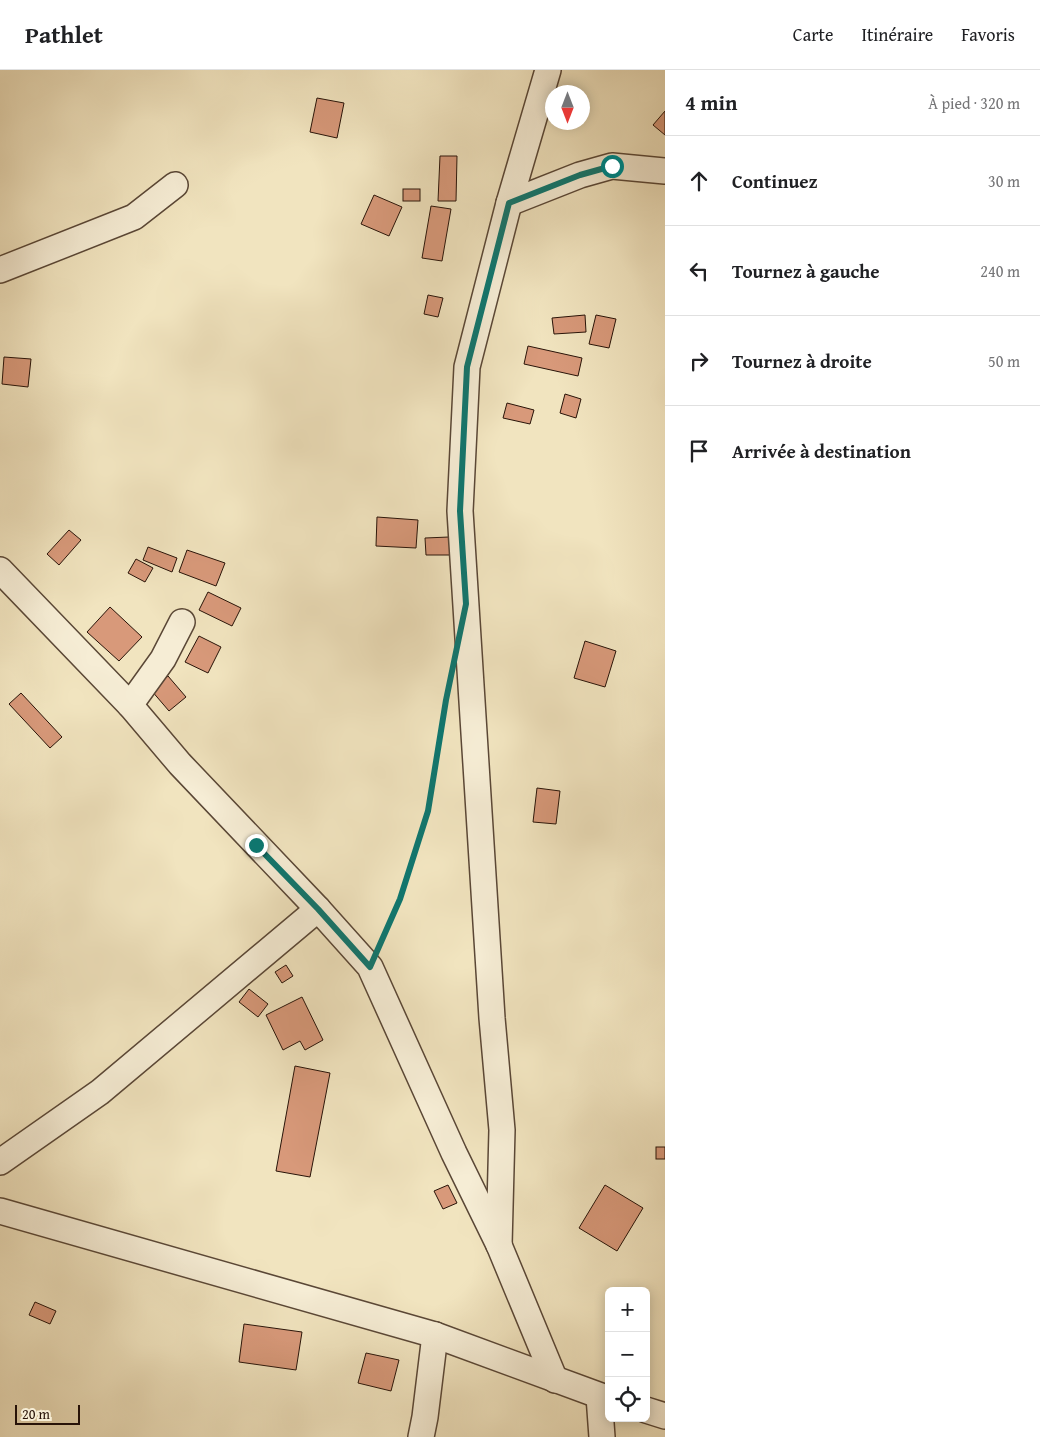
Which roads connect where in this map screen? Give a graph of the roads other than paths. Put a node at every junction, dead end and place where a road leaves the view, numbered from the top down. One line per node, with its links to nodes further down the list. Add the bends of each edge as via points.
1 (548, 70): 4 (street)
2 (665, 171): 4 (street, via 612,166)
3 (175, 186): 5 (street, via 134,217)
4 (509, 203): 12 (street, via 467,367 460,511 502,1130)
5 (0, 270)
6 (0, 570): 8 (street)
7 (182, 622): 8 (street, via 163,659)
8 (130, 705): 9 (street, via 180,764)
9 (318, 909): 10 (street, via 100,1092); 12 (street, via 370,967)
10 (0, 1162)
11 (0, 1211): 13 (street)
12 (499, 1245): 14 (street)
13 (435, 1335): 14 (street); 18 (street)
14 (554, 1380): 15 (street)
15 (604, 1398): 19 (street)
16 (650, 1411): 17 (street)
17 (665, 1416)
18 (421, 1437)
19 (602, 1437)

